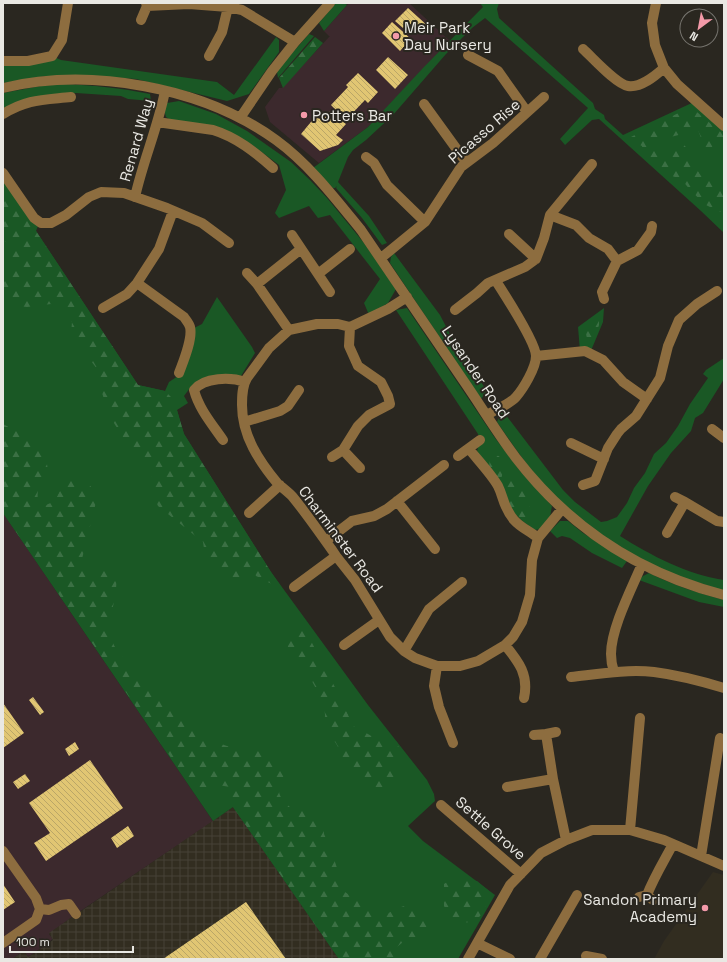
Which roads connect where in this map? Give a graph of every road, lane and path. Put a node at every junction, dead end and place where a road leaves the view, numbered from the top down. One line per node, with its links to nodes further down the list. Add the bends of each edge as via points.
1 (68, 3): 11 (street, via 62,40 52,56 28,61)
2 (330, 3): 7 (street)
3 (656, 3): 12 (street, via 652,23 655,45)
4 (146, 5): 5 (street, via 188,4); 6 (street)
5 (228, 7): 7 (street, via 242,10); 10 (street, via 222,32)
6 (141, 20)
7 (295, 42): 20 (street)
8 (583, 49): 12 (street, via 615,79 628,86 640,85)
9 (468, 55): 18 (street, via 498,71)
10 (209, 56)
11 (3, 61)
12 (664, 68): 22 (street, via 677,84)
13 (3, 88): 14 (street, Lysander Road, via 62,80 123,83)
14 (165, 91): 20 (street, Lysander Road, via 228,111); 21 (street, Renard Way)
15 (544, 97): 18 (street, Picasso Rise)
16 (70, 98): 19 (street, via 34,100)
17 (424, 104): 24 (street)
18 (528, 112): 24 (street, Picasso Rise, via 493,143)
19 (3, 114)
20 (240, 118): 38 (street, Lysander Road, via 277,141 307,167 362,230)
21 (157, 122): 26 (street, via 221,132 247,147); 28 (street, Renard Way)
22 (723, 124)
23 (366, 157): 31 (street, via 374,164 387,185)
24 (466, 162): 31 (street, Picasso Rise)
25 (592, 164): 30 (street)
26 (273, 168)
27 (3, 173): 28 (street, via 34,218 41,223 51,223 89,197 101,192 124,193)
28 (136, 197): 29 (street)
29 (173, 211): 35 (street, via 202,223); 44 (street, via 159,249)
30 (550, 215): 39 (street); 40 (street, via 576,225 589,238 608,248)
31 (425, 222): 38 (street, Picasso Rise)
32 (652, 226): 40 (street, via 651,232 638,250)
33 (508, 234): 39 (street)
34 (292, 235): 36 (street)
35 (229, 243)
36 (301, 249): 42 (street); 45 (street)
37 (350, 249): 42 (street)
38 (381, 258): 48 (street, Lysander Road)
39 (536, 259): 43 (street)
40 (617, 261): 49 (street, via 602,292)
41 (247, 273): 45 (street)
42 (318, 274): 47 (street)
43 (496, 281): 51 (street, via 488,284); 54 (street, via 533,346)
44 (137, 283): 50 (street, via 127,294); 55 (street, via 188,322 190,337)
45 (257, 284): 53 (street)
46 (717, 291): 60 (street, via 679,320 668,346 660,378)
47 (330, 292)
48 (407, 297): 52 (street); 61 (street, Lysander Road)
49 (604, 299)
50 (103, 308)
51 (455, 310)
52 (350, 327): 53 (street, via 317,324); 69 (street, via 349,346 358,366 381,382 390,404 369,416 358,426)
53 (289, 330): 56 (street, via 269,348)
54 (536, 356): 60 (street, via 585,351 603,360); 61 (street, via 526,383 515,398)
55 (179, 373)
56 (244, 382): 58 (street, via 214,380 197,386); 62 (street, Charminster Road)
57 (299, 390): 62 (street, via 288,406 280,411)
58 (195, 392): 59 (street); 65 (street, via 196,398)
59 (186, 400)
60 (646, 401): 72 (street, via 636,416 617,434)
61 (487, 415): 80 (street, Lysander Road, via 515,457)
62 (244, 422): 75 (street, Charminster Road, via 248,440 260,461)
63 (712, 429): 64 (street)
64 (724, 438)
65 (223, 440)
66 (480, 440): 68 (street)
67 (571, 443): 72 (street)
68 (469, 449): 70 (street); 84 (street, via 498,486 504,506 514,520)
69 (343, 450): 71 (street); 74 (street)
70 (458, 456)
71 (332, 457)
72 (604, 459): 76 (street, via 595,481)
73 (444, 466): 78 (street)
74 (360, 468)
75 (280, 485): 81 (street); 85 (street, Charminster Road)
76 (583, 485)
77 (675, 497): 79 (street)
78 (397, 501): 85 (street, via 374,516 352,521); 86 (street)
79 (685, 502): 82 (street, via 717,521); 83 (street)
80 (562, 509): 84 (street, Charminster Road); 88 (street, Lysander Road, via 605,543)
81 (249, 513)
82 (724, 522)
83 (667, 533)
84 (538, 538): 94 (street, Charminster Road, via 532,560 530,595 525,612 522,622)
85 (326, 541): 87 (street, Charminster Road)
86 (435, 549)
87 (336, 556): 90 (street); 92 (street, Charminster Road, via 355,580)
88 (642, 564): 91 (street, Lysander Road, via 685,583); 97 (street, via 612,640)
89 (462, 582): 95 (street, via 429,608)
90 (294, 587)
91 (724, 595)
92 (379, 620): 93 (street); 95 (street, Charminster Road, via 390,637)
93 (344, 645)
94 (506, 645): 96 (street, Charminster Road, via 478,661 460,666); 100 (street, via 519,661 525,678)
95 (404, 651): 96 (street, Charminster Road)
96 (437, 666): 104 (street, via 434,686 438,707)
97 (614, 672): 98 (street); 99 (street, via 653,672 692,678)
98 (571, 676)
99 (724, 688)
100 (524, 698)
101 (640, 718): 108 (street)
102 (534, 736): 105 (street, via 551,733)
103 (720, 738): 112 (street)
104 (453, 743)
105 (553, 779): 106 (street); 109 (street)
106 (507, 787)
107 (441, 805): 114 (street, Settle Grove)
108 (630, 830): 109 (street, via 592,830); 110 (street)
109 (566, 840): 114 (street, via 541,853)
110 (673, 844): 112 (street); 116 (street)
111 (3, 851): 117 (street, via 36,898)
112 (702, 856): 113 (street)
113 (724, 866)
114 (521, 874): 119 (street, via 510,885)
115 (577, 895): 124 (street)
116 (646, 897)
117 (40, 909): 118 (street, via 50,910 69,904); 120 (street, via 36,920)
118 (76, 914)
119 (477, 943): 122 (street); 123 (street)
120 (3, 944)
121 (586, 956): 125 (street)
122 (468, 959)
123 (510, 959)
124 (540, 959)
125 (598, 959)

